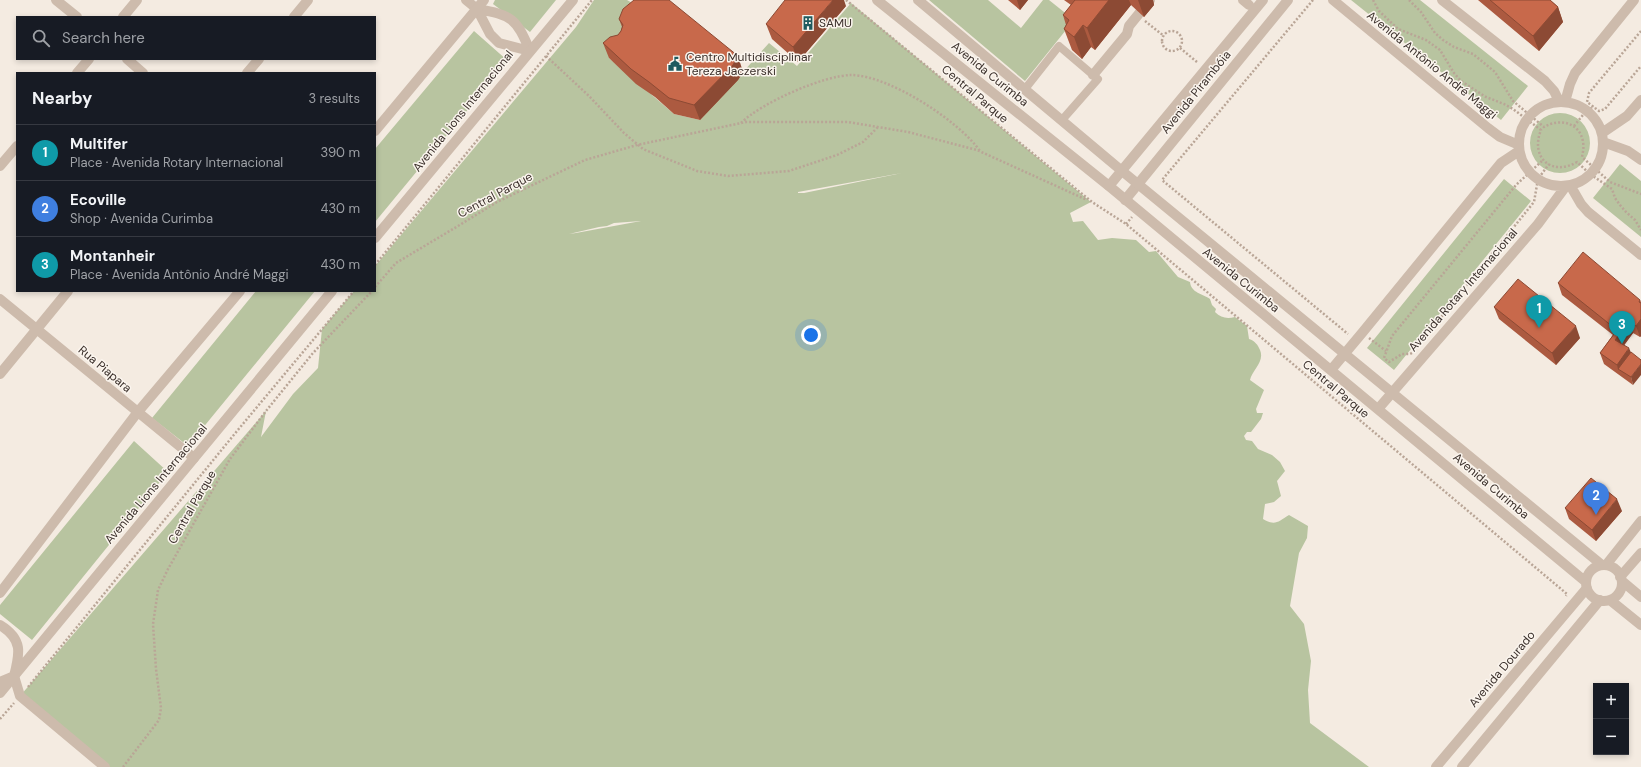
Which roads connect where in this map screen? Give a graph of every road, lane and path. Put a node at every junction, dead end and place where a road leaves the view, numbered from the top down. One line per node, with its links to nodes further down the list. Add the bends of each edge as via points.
1 (56, 0): 21 (street)
2 (137, 0): 22 (street)
3 (308, 0): 23 (street)
4 (466, 0): 20 (street)
5 (484, 0): 20 (street)
6 (573, 0): 28 (street, Avenida Lions Internacional)
7 (592, 0): 29 (path)
8 (846, 0): 66 (path, Central Parque)
9 (877, 0): 63 (street, Avenida Curimba)
10 (918, 0): 39 (street, Avenida Curimba)
11 (1150, 0): 38 (street, via 1129,26 1127,34)
12 (1263, 0): 58 (street, Avenida Pirambóia)
13 (1288, 0): 61 (street, Avenida Pirambóia)
14 (1313, 0): 79 (path, via 1162,180 1349,335)
15 (1333, 0): 52 (street, Avenida Antônio André Maggi, via 1488,128)
16 (1373, 0): 43 (path, via 1379,11 1398,29 1426,40 1440,50 1461,81 1486,97)
17 (1409, 0): 43 (path, via 1443,40 1473,54 1495,72 1513,101)
18 (1442, 0): 41 (street, via 1545,81)
19 (1634, 0): 41 (street, via 1575,73)
20 (477, 9): 28 (street, via 490,34 499,43); 28 (street, via 499,13 513,20); 48 (street)
21 (76, 16)
22 (124, 16)
23 (295, 16)
24 (1145, 21): 26 (path)
25 (1641, 31): 42 (path, via 1589,92)
26 (1164, 36): 27 (path, via 1162,42 1165,48 1171,51); 27 (path, via 1172,31 1181,35 1183,41)
27 (1180, 48): 33 (path)
28 (530, 51): 68 (street, Avenida Lions Internacional)
29 (546, 56): 50 (path); 70 (path)
30 (87, 60): 35 (street)
31 (127, 60): 36 (street)
32 (258, 60): 37 (street)
33 (1198, 62)
34 (1641, 66): 42 (path, via 1605,109 1599,111)
35 (78, 72)
36 (142, 72)
37 (248, 72)
38 (1093, 75): 39 (lane, via 1059,46); 44 (lane, via 1098,79)
39 (1025, 89): 44 (street, Avenida Curimba)
40 (1641, 100): 49 (street)
41 (1562, 102): 42 (street); 43 (street, via 1548,103)
42 (1590, 108): 46 (path); 49 (street)
43 (1528, 117): 46 (path, via 1544,126 1560,122); 52 (street, via 1519,136); 54 (path, via 1541,130 1538,144)
44 (1062, 120): 58 (street, Avenida Curimba)
45 (740, 123): 47 (path, Central Parque, via 848,122); 50 (path, Central Parque); 53 (path, via 761,108 808,85 842,76 864,76 908,93 973,140)
46 (1574, 126): 59 (path, via 1583,142 1582,157)
47 (878, 127): 50 (path, via 863,142 837,155 789,171 728,176 697,171 643,149); 53 (path, Central Parque, via 908,132)
48 (376, 130)
49 (1602, 137): 55 (street); 59 (street, via 1600,160)
50 (637, 144): 71 (path, Central Parque, via 585,160 497,202 396,263)
51 (16, 147): 57 (street)
52 (1519, 148): 60 (street, via 1523,163); 82 (street, via 1502,163)
53 (980, 152): 66 (path, Central Parque)
54 (1543, 160): 56 (path); 60 (path)
55 (1641, 160)
56 (1549, 164): 59 (path, via 1565,168 1577,162); 60 (path)
57 (0, 166)
58 (1122, 171): 61 (street, Avenida Curimba); 63 (street, Avenida Pirambóia)
59 (1593, 171): 62 (street, via 1584,179); 64 (path, via 1610,182); 67 (path, via 1612,189 1615,198)
60 (1534, 176): 62 (street, via 1551,184); 80 (path, via 1534,202); 81 (path, via 1516,185 1392,336 1384,358 1389,362 1402,354 1410,354)
61 (1138, 184): 65 (street, Avenida Pirambóia); 82 (street, Avenida Curimba)
62 (1568, 185): 69 (street, via 1588,212); 85 (street, Avenida Rotary Internacional, via 1538,224)
63 (1108, 186): 65 (street, Avenida Curimba)
64 (1641, 194)
65 (1125, 200): 83 (street, Avenida Curimba)
66 (1092, 202): 95 (path, Central Parque, via 1126,224)
67 (1641, 230)
68 (376, 237)
69 (1641, 255)
70 (376, 264)
71 (376, 286)
72 (67, 292): 78 (street)
73 (239, 292): 87 (street)
74 (331, 292): 88 (street, Avenida Lions Internacional)
75 (353, 292): 103 (path, Central Parque)
76 (371, 292): 106 (path, Central Parque, via 313,353 230,459 168,569 158,590 153,624 161,708 159,720)
77 (0, 299): 78 (street, Rua Piapara)
78 (36, 329): 84 (street); 87 (street, Rua Piapara)
79 (1352, 330)
80 (1430, 330)
81 (1415, 348)
82 (1344, 354): 83 (street); 85 (street, Avenida Curimba)
83 (1331, 370): 86 (street, Avenida Curimba)
84 (0, 374)
85 (1391, 393): 86 (street, Avenida Rotary Internacional); 91 (street, Avenida Curimba)
86 (1378, 409): 93 (street, Avenida Curimba)
87 (137, 413): 88 (street, Rua Piapara); 94 (street)
88 (194, 458): 100 (street, Avenida Lions Internacional)
89 (1641, 521): 91 (street)
90 (1641, 552): 92 (street)
91 (1604, 565): 92 (street, via 1615,569); 93 (street, via 1591,571)
92 (1621, 579): 96 (street); 97 (street, via 1619,592)
93 (1587, 585): 97 (street, via 1592,596); 107 (street, Avenida Dourado)
94 (0, 593)
95 (1567, 594)
96 (1641, 597)
97 (1605, 600): 99 (street); 108 (street)
98 (0, 625): 100 (street, via 13,636 17,644 19,656)
99 (1641, 625)
100 (14, 676): 101 (street); 102 (street, Avenida Lions Internacional); 103 (street)
101 (0, 682)
102 (0, 693)
103 (20, 696): 104 (path, Central Parque); 105 (street)
104 (0, 719)
105 (104, 767)
106 (123, 767)
107 (1436, 767)
108 (1462, 767)

